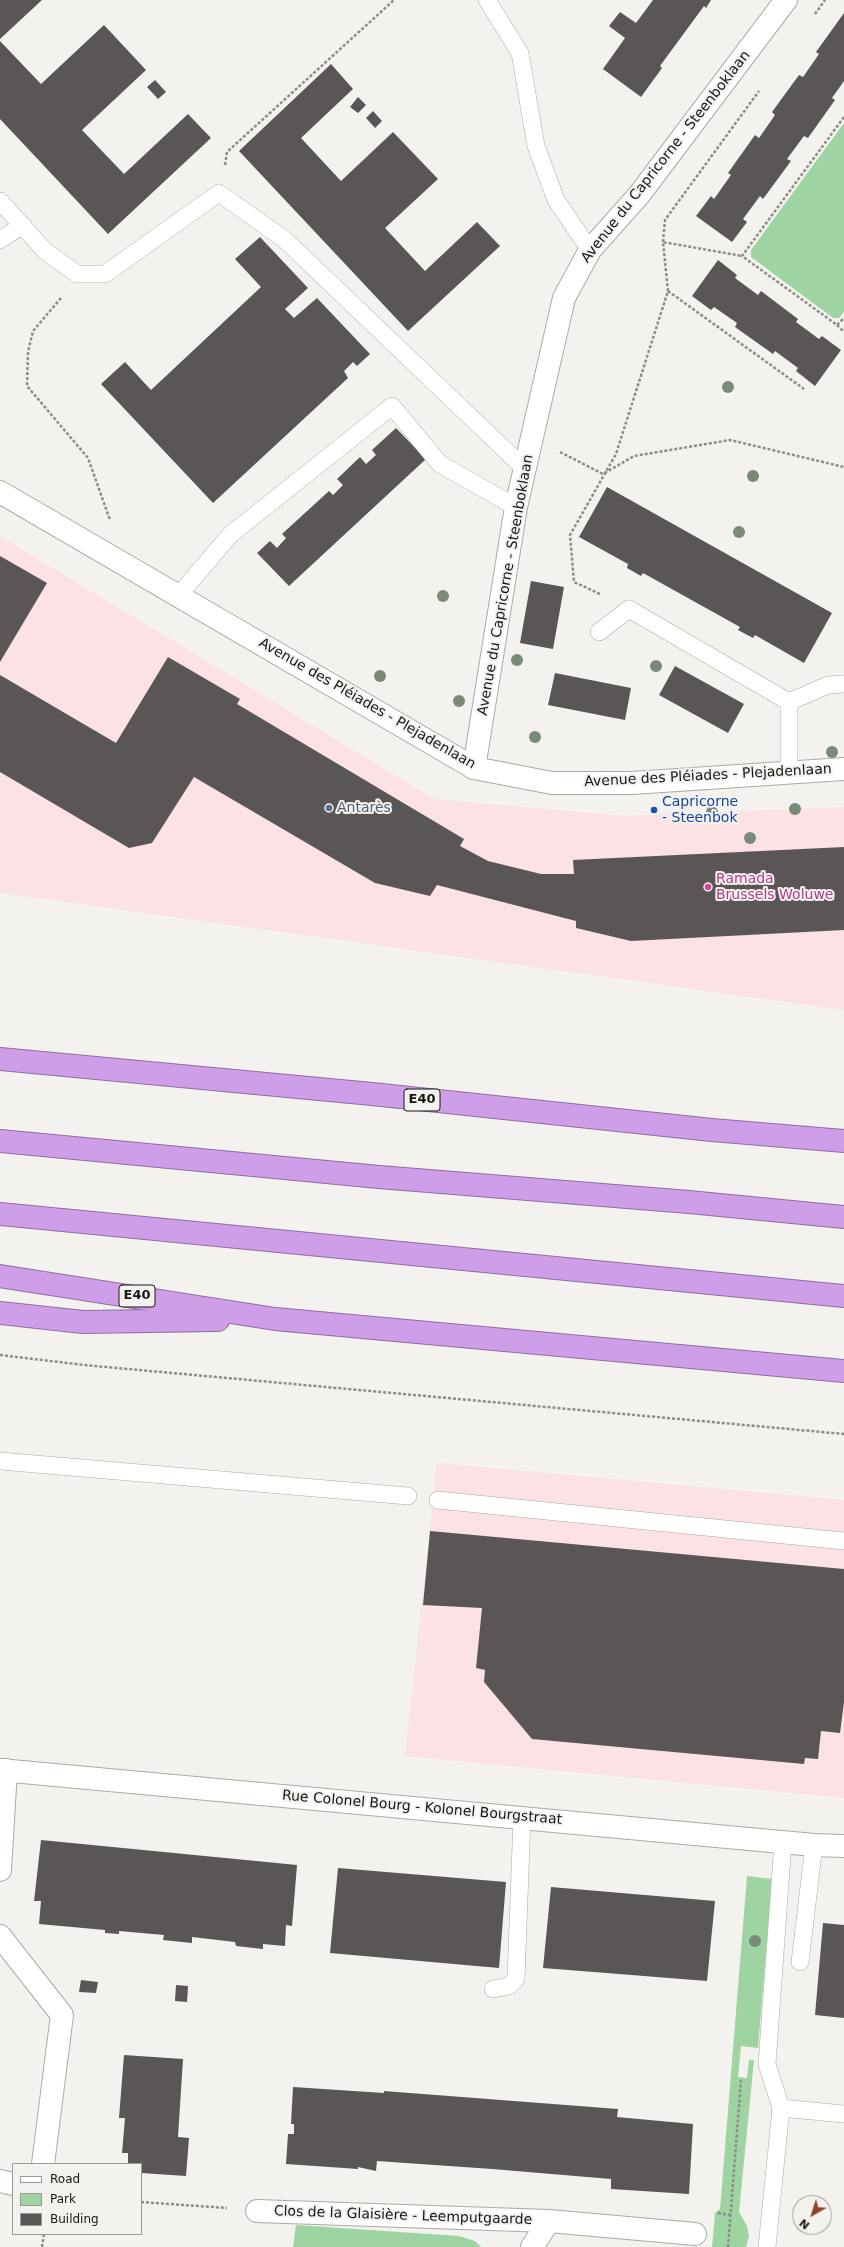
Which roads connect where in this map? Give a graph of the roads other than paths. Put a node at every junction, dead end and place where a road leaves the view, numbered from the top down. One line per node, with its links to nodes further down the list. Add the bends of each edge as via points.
1 (487, 0): 6 (lane, via 520,53 536,146 556,200)
2 (786, 0): 6 (street, Avenue du Capricorne - Steenboklaan, via 639,195)
3 (0, 201): 4 (lane)
4 (23, 225): 5 (lane); 7 (lane, via 44,251 77,274 105,274 219,193 284,239)
5 (0, 240)
6 (590, 250): 7 (street, Avenue du Capricorne - Steenboklaan, via 564,298)
7 (524, 468): 9 (street, Avenue du Capricorne - Steenboklaan)
8 (0, 492): 10 (street, Avenue des Pléiades - Plejadenlaan)
9 (516, 508): 10 (lane, via 440,464 392,406 230,535); 14 (street, Avenue du Capricorne - Steenboklaan)
10 (179, 595): 14 (street, Avenue des Pléiades - Plejadenlaan)
11 (599, 632): 13 (lane, via 629,609)
12 (844, 684): 13 (lane, via 828,684)
13 (789, 702): 16 (lane)
14 (474, 768): 16 (street, Avenue des Pléiades - Plejadenlaan, via 552,783 632,783)
15 (844, 769): 16 (street, Avenue des Pléiades - Plejadenlaan)
16 (789, 774)
17 (0, 1058): 19 (highway, E40)
18 (0, 1141): 21 (highway)
19 (844, 1141)
20 (0, 1214): 23 (highway)
21 (844, 1217)
22 (0, 1276): 25 (highway, E40)
23 (844, 1296)
24 (0, 1313): 25 (highway, via 83,1322)
25 (274, 1319): 26 (highway, E40)
26 (844, 1371)
27 (0, 1461): 28 (lane)
28 (408, 1496)
29 (438, 1500): 30 (lane)
30 (844, 1541)
31 (3, 1770): 32 (street, Rue Colonel Bourg - Kolonel Bourgstraat); 36 (street)
32 (522, 1817): 33 (street, Rue Colonel Bourg - Kolonel Bourgstraat); 39 (lane, via 516,1978 509,1986)
33 (783, 1842): 34 (street, Rue Colonel Bourg - Kolonel Bourgstraat); 40 (lane, via 767,2064)
34 (814, 1845): 35 (street, Rue Colonel Bourg - Kolonel Bourgstraat); 38 (lane)
35 (844, 1846)
36 (0, 1870)
37 (0, 1936): 42 (street, via 62,2015)
38 (800, 1962)
39 (493, 1989)
40 (781, 2108): 41 (lane); 49 (lane)
41 (844, 2114)
42 (43, 2163)
43 (0, 2181): 44 (street)
44 (12, 2184)
45 (257, 2211): 46 (street, Clos de la Glaisière - Leemputgaarde)
46 (549, 2221): 47 (street, Clos de la Glaisière - Leemputgaarde); 48 (street, Clos de la Glaisière - Leemputgaarde)
47 (695, 2234)
48 (532, 2247)
49 (767, 2247)

